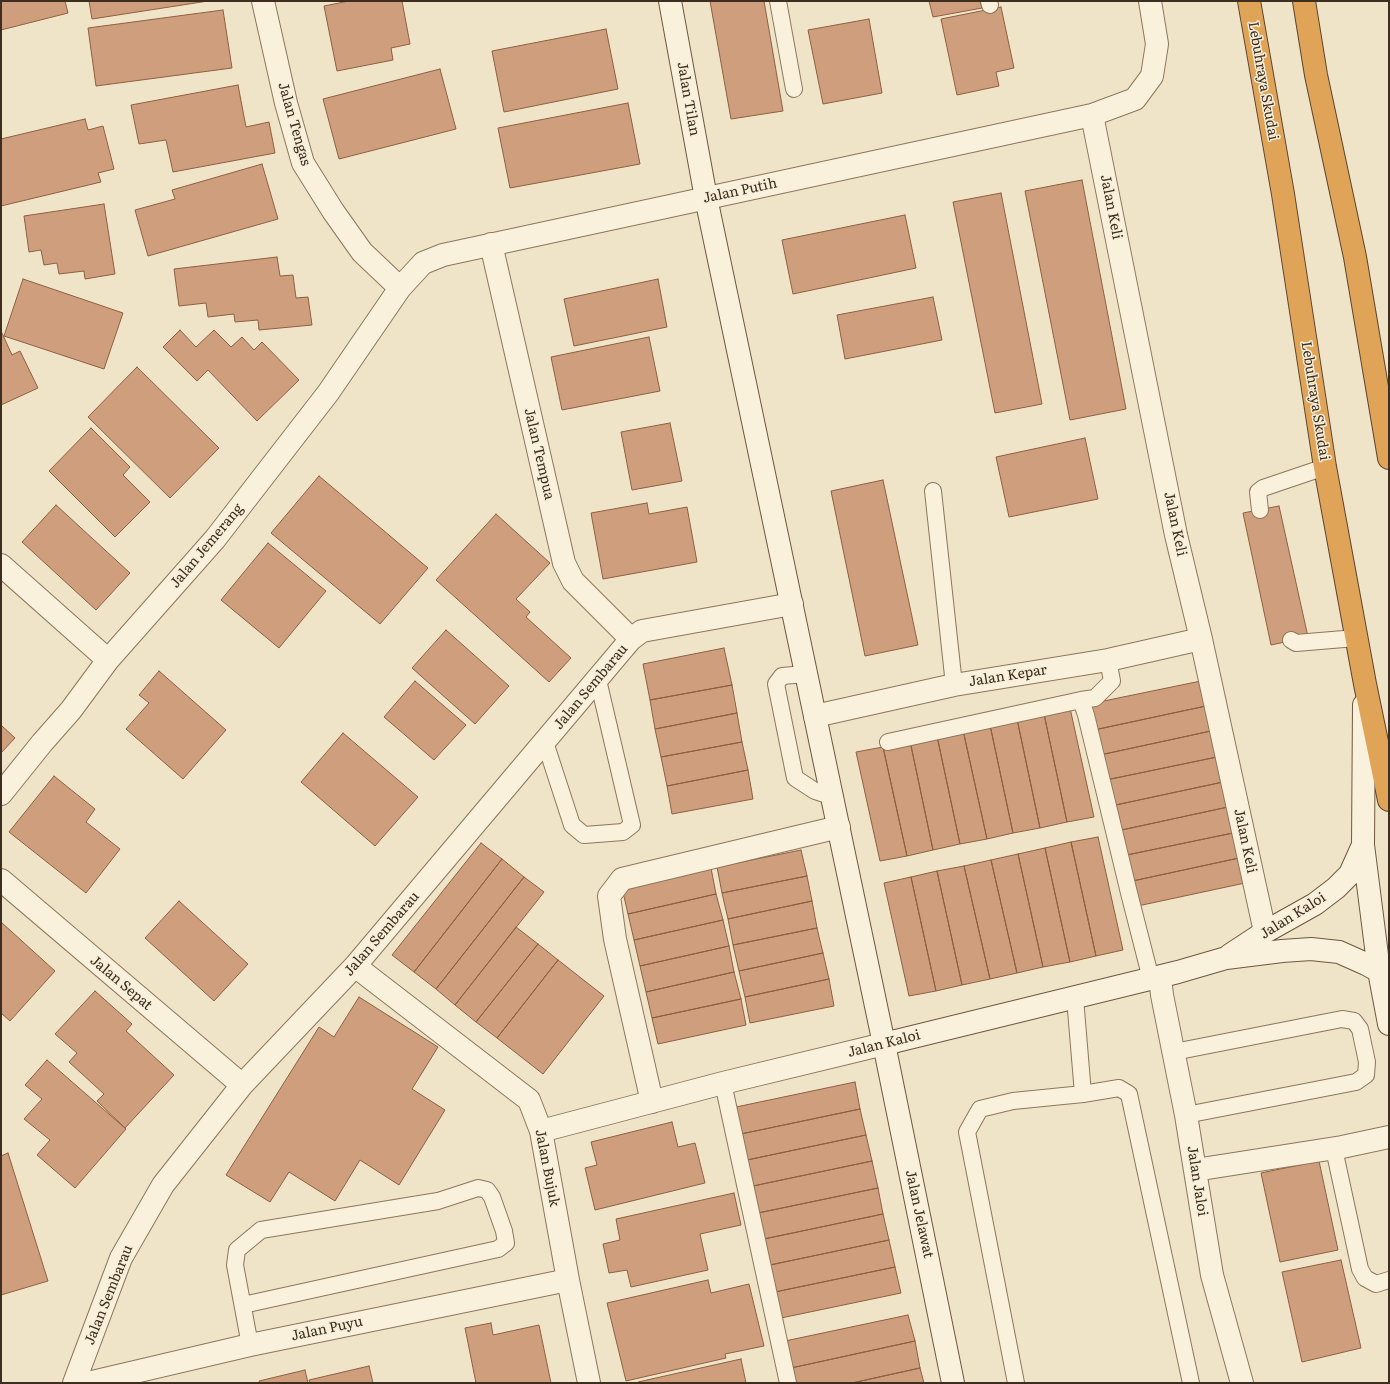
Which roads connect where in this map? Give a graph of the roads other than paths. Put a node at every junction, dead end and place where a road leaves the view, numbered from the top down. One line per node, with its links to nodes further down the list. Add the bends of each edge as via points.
1 (263, 1): 13 (street, Jalan Tengas, via 286,103 303,163 362,252)
2 (670, 1): 11 (street, Jalan Tilan)
3 (778, 1): 9 (lane)
4 (1150, 1): 10 (street, Jalan Putih, via 1157,44 1152,76 1135,99)
5 (1249, 1): 15 (highway, Lebuhraya Skudai, via 1283,194)
6 (1304, 1): 8 (highway)
7 (1314, 1): 8 (street)
8 (1316, 75): 14 (highway, via 1355,257)
9 (794, 89)
10 (1092, 115): 11 (street, Jalan Putih); 20 (street, Jalan Keli, via 1176,535)
11 (706, 198): 12 (street, Jalan Putih); 19 (street, Jalan Tilan)
12 (491, 244): 13 (street, Jalan Putih, via 443,255 423,263); 22 (street, Jalan Tempua, via 564,563 572,581)
13 (400, 288): 24 (street, Jalan Jemerang, via 328,393 215,539)
14 (1389, 458)
15 (1325, 467): 17 (lane, via 1263,488 1258,492); 21 (highway, Lebuhraya Skudai)
16 (933, 491): 29 (lane)
17 (1260, 510)
18 (1, 565): 24 (street)
19 (792, 604): 22 (street, Jalan Sembarau, via 642,631); 26 (street, Jalan Jelawat)
20 (1201, 638): 25 (street, Jalan Kepar); 40 (street, Jalan Keli)
21 (1356, 638): 23 (lane, via 1296,643); 28 (highway, Lebuhraya Skudai)
22 (631, 639): 27 (street, Jalan Sembarau)
23 (1291, 640)
24 (108, 660): 34 (street, Jalan Jemerang, via 71,710)
25 (1108, 660): 29 (street, Jalan Kepar); 30 (lane, via 1112,681 1095,698)
26 (806, 674): 31 (street, Jalan Jelawat); 35 (lane, via 782,676 776,684 795,778 815,791)
27 (598, 680): 32 (street, Jalan Sembarau); 32 (lane, via 632,825 623,832 584,835 572,825)
28 (1365, 684): 36 (highway, Lebuhraya Skudai); 38 (street)
29 (954, 685): 31 (street, Jalan Kepar)
30 (1081, 700): 33 (lane); 44 (lane, via 1129,893)
31 (815, 716): 35 (street, Jalan Jelawat)
32 (545, 742): 42 (street, Jalan Sembarau)
33 (888, 742)
34 (1, 794)
35 (832, 795): 37 (street, Jalan Jelawat)
36 (1389, 800)
37 (839, 827): 47 (street, Jalan Jelawat); 52 (street, via 622,879 609,896 615,940)
38 (1363, 845): 40 (street, Jalan Kaloi, via 1350,874 1336,888 1315,904); 43 (street)
39 (1, 880): 50 (street, Jalan Sepat)
40 (1265, 932): 41 (street, Jalan Kaloi)
41 (1226, 958): 43 (street, Jalan Kaloi, via 1311,949 1339,952); 44 (street, Jalan Kaloi)
42 (356, 966): 50 (street, Jalan Sembarau); 54 (street, Jalan Bujuk, via 529,1100)
43 (1379, 971): 46 (street)
44 (1155, 978): 45 (street, Jalan Kaloi); 48 (street, Jalan Jaloi, via 1162,995)
45 (1074, 998): 47 (street, Jalan Kaloi); 51 (lane)
46 (1389, 1024)
47 (884, 1044): 49 (street, Jalan Kaloi); 66 (street, Jalan Jelawat)
48 (1174, 1052): 53 (street, Jalan Jaloi); 53 (lane, via 1342,1019 1354,1021 1360,1029 1367,1062 1366,1075 1356,1082)
49 (723, 1083): 52 (street, Jalan Kaloi); 65 (lane)
50 (242, 1085): 62 (street, Jalan Sembarau, via 163,1185 121,1258)
51 (1083, 1094): 67 (lane, via 1013,1101 980,1109 967,1132); 68 (lane, via 1119,1088 1130,1094)
52 (652, 1102): 54 (street, Jalan Kaloi)
53 (1186, 1115): 57 (street, Jalan Jaloi)
54 (541, 1131): 58 (street, Jalan Bujuk)
55 (1389, 1138): 56 (street)
56 (1334, 1149): 57 (street); 59 (lane, via 1360,1269 1365,1278 1376,1284)
57 (1195, 1170): 69 (street, Jalan Jaloi, via 1212,1275)
58 (568, 1280): 61 (street, Jalan Puyu); 64 (street, Jalan Bujuk)
59 (1389, 1280)
60 (243, 1305): 60 (lane, via 236,1265 237,1250 261,1230 438,1201 478,1188 487,1190 492,1197 506,1243 498,1249); 61 (lane)
61 (250, 1345): 63 (street, Jalan Puyu)
62 (74, 1383)
63 (88, 1383)
64 (589, 1383)
65 (788, 1383)
66 (953, 1383)
67 (1016, 1383)
68 (1191, 1383)
69 (1242, 1383)

